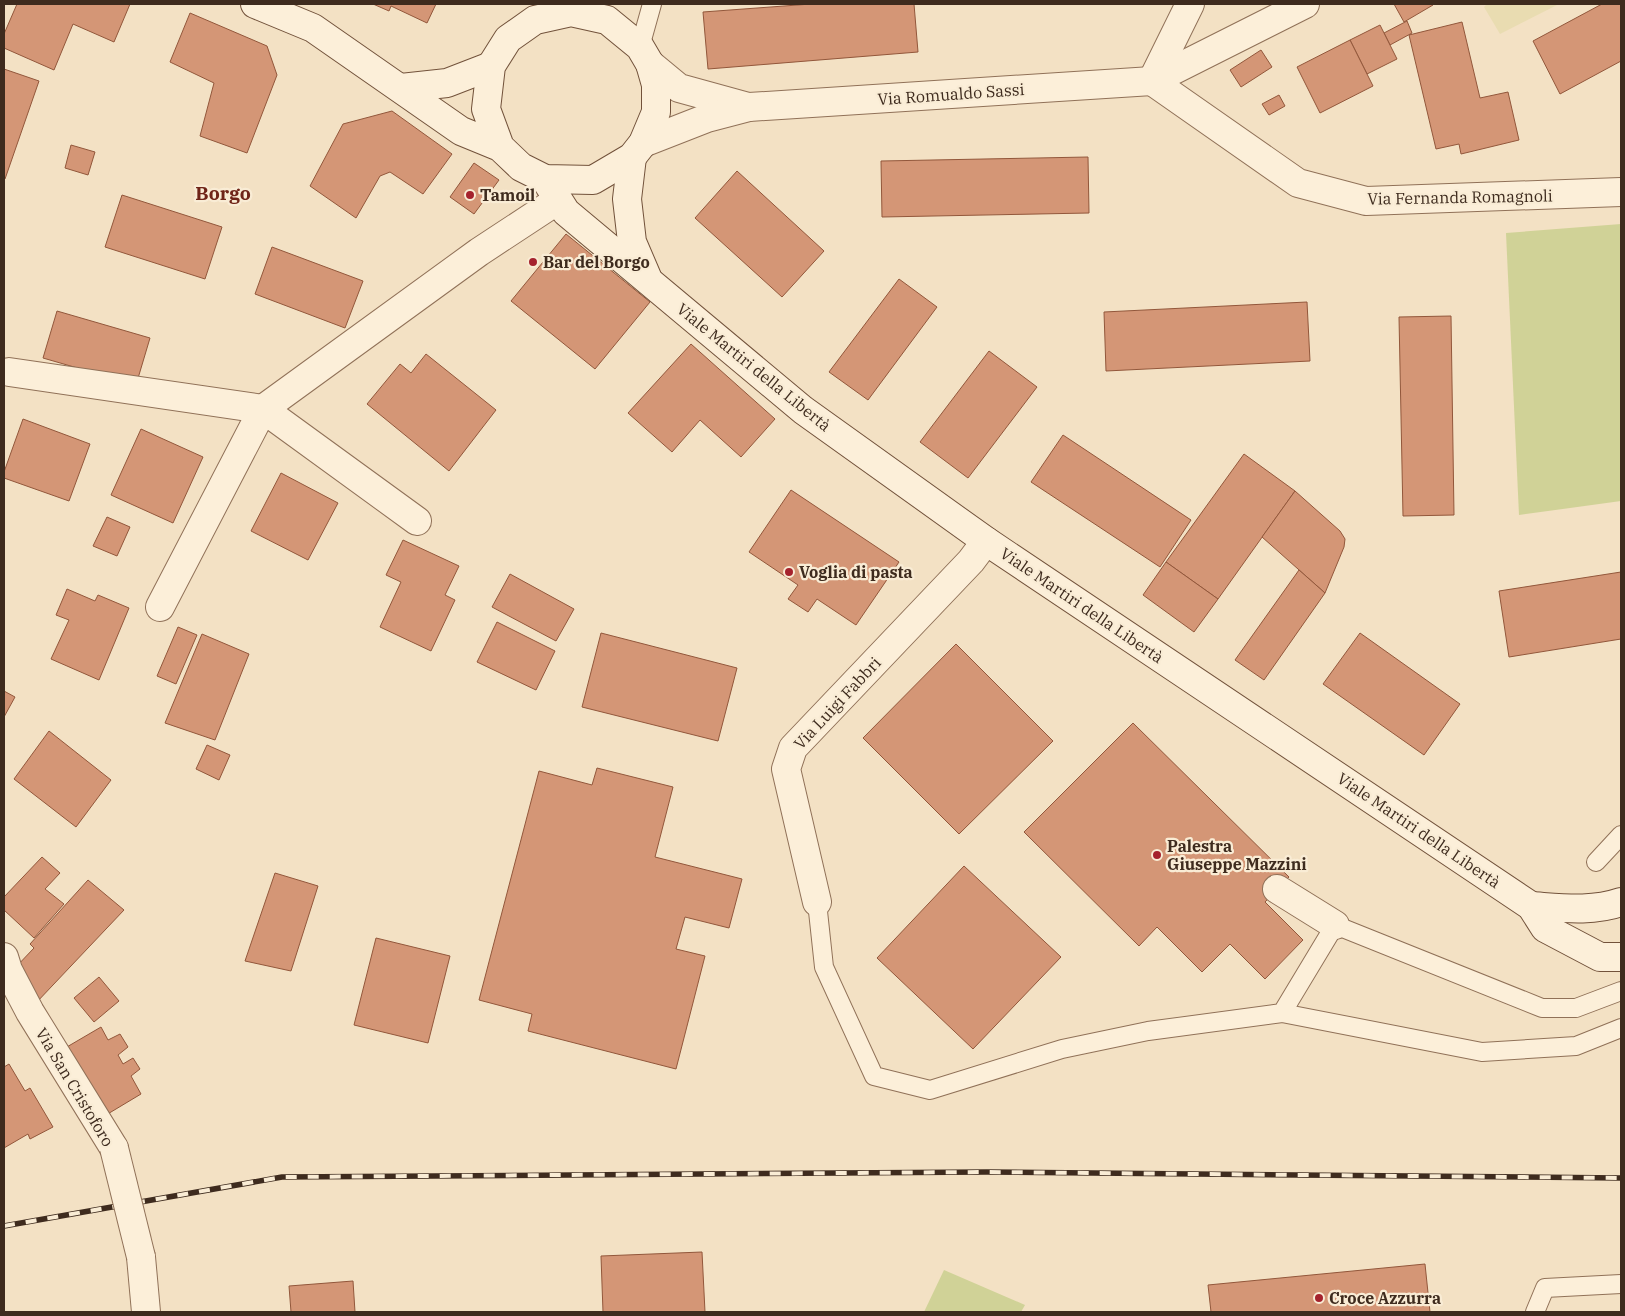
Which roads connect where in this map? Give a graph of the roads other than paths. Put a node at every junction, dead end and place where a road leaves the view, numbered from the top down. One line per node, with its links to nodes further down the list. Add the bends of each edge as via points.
1 (255, 4): 9 (street, Viale Martiri della Libertà, via 313,28)
2 (652, 4): 6 (lane)
3 (1190, 4): 8 (street)
4 (1305, 4): 8 (street, Via Romualdo Sassi)
5 (604, 12): 6 (street, Viale Martiri della Libertà); 7 (street, Viale Martiri della Libertà, via 571,12 535,20 508,39)
6 (645, 56): 10 (street, Via Romualdo Sassi, via 679,88); 12 (street, Viale Martiri della Libertà, via 656,84 656,112)
7 (491, 66): 9 (street, via 447,83); 11 (street, Viale Martiri della Libertà, via 486,109)
8 (1152, 81): 10 (street, Via Romualdo Sassi); 14 (street, Via Fernanda Romagnoli, via 1298,184 1366,201)
9 (401, 88): 11 (street, Viale Martiri della Libertà, via 461,131)
10 (749, 107): 12 (street, Via Romualdo Sassi, via 707,118)
11 (500, 147): 13 (street, Viale Martiri della Libertà)
12 (638, 150): 13 (street, Viale Martiri della Libertà, via 593,180); 15 (street, Viale Martiri della Libertà, via 627,199 632,242)
13 (551, 190): 15 (street, Viale Martiri della Libertà, via 566,212); 17 (street, via 479,252)
14 (1621, 192)
15 (649, 282): 19 (street, Viale Martiri della Libertà, via 803,410)
16 (9, 372): 17 (street)
17 (263, 409): 18 (street); 20 (street)
18 (417, 522)
19 (986, 541): 24 (street, Via Luigi Fabbri, via 793,748 786,769); 26 (street, Viale Martiri della Libertà)
20 (160, 608)
21 (1621, 836): 22 (lane)
22 (1596, 862)
23 (1277, 889): 27 (street)
24 (817, 902): 31 (lane, via 824,967 874,1076 930,1090 1062,1049 1148,1031)
25 (1621, 902): 26 (street, Viale Martiri della Libertà, via 1606,907 1576,909)
26 (1531, 906): 29 (street, Viale Martiri della Libertà, via 1544,928 1600,957)
27 (1335, 925): 30 (lane, via 1542,1008 1576,1008); 31 (lane)
28 (4, 957): 34 (street, Via San Cristoforo, bridge, via 30,1012 114,1148 141,1257)
29 (1621, 958)
30 (1621, 991)
31 (1282, 1013): 32 (lane, via 1482,1052 1576,1046)
32 (1621, 1028)
33 (1621, 1284): 35 (lane, via 1546,1288)
34 (146, 1312)
35 (1535, 1312)

